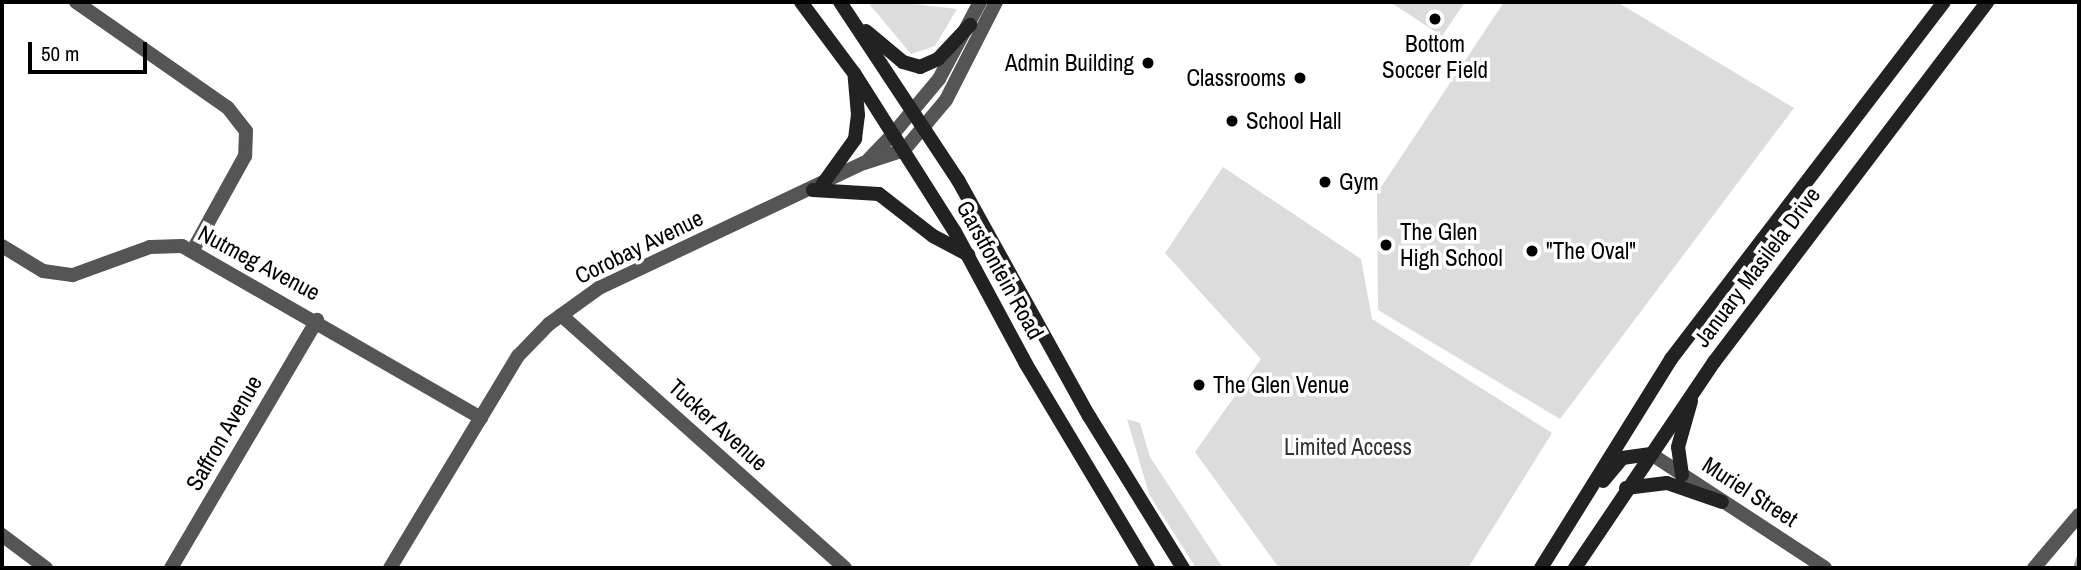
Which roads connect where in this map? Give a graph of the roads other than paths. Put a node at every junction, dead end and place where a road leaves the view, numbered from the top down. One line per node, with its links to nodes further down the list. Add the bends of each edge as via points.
1 (76, 2): 18 (street, via 228,108 246,131 245,156)
2 (801, 2): 10 (main road, Garstfontein Road)
3 (840, 2): 8 (main road, Garstfontein Road)
4 (980, 2): 9 (street, Corobay Avenue)
5 (996, 2): 12 (street, Corobay Avenue, via 962,73)
6 (1944, 2): 29 (main road, January Masilela Drive, via 1671,359)
7 (1987, 2): 22 (main road, January Masilela Drive)
8 (856, 24): 9 (main road, via 903,62 920,67 938,60); 11 (main road, Garstfontein Road)
9 (970, 25): 11 (street, Corobay Avenue)
10 (854, 73): 13 (main road, Garstfontein Road); 16 (main road, via 859,115 855,139)
11 (914, 111): 12 (main road, Garstfontein Road); 13 (street, Corobay Avenue)
12 (926, 128): 14 (street, Corobay Avenue); 36 (main road, Garstfontein Road, via 1089,416)
13 (893, 134): 14 (main road, Garstfontein Road); 15 (street, Corobay Avenue)
14 (904, 150): 15 (street, Corobay Avenue); 19 (main road, Garstfontein Road)
15 (864, 163): 16 (street, Corobay Avenue)
16 (817, 188): 19 (main road, via 878,194 933,236); 20 (street, Corobay Avenue, via 599,288)
17 (2, 246): 18 (street, Nutmeg Avenue, via 43,271 73,275 160,244)
18 (193, 250): 21 (street, Nutmeg Avenue)
19 (968, 255): 35 (main road, Garstfontein Road, via 1026,364)
20 (561, 315): 23 (street, Corobay Avenue, via 518,356); 34 (street, Tucker Avenue)
21 (317, 320): 23 (street, Nutmeg Avenue); 32 (street, Saffron Avenue)
22 (1692, 393): 24 (main road, January Masilela Drive); 25 (main road, via 1678,447)
23 (481, 418): 33 (street, Corobay Avenue)
24 (1651, 454): 25 (street, Muriel Street); 26 (main road, January Masilela Drive); 29 (main road, via 1622,457)
25 (1682, 475): 27 (street, Muriel Street)
26 (1626, 488): 27 (main road, via 1667,483); 38 (main road, January Masilela Drive)
27 (1722, 502): 39 (street, Muriel Street)
28 (2079, 515): 40 (street)
29 (1561, 534): 37 (main road, January Masilela Drive)
30 (2, 535): 31 (street)
31 (46, 568)
32 (171, 568)
33 (390, 568)
34 (845, 568)
35 (1148, 568)
36 (1183, 568)
37 (1541, 568)
38 (1575, 568)
39 (1825, 568)
40 (2034, 568)

